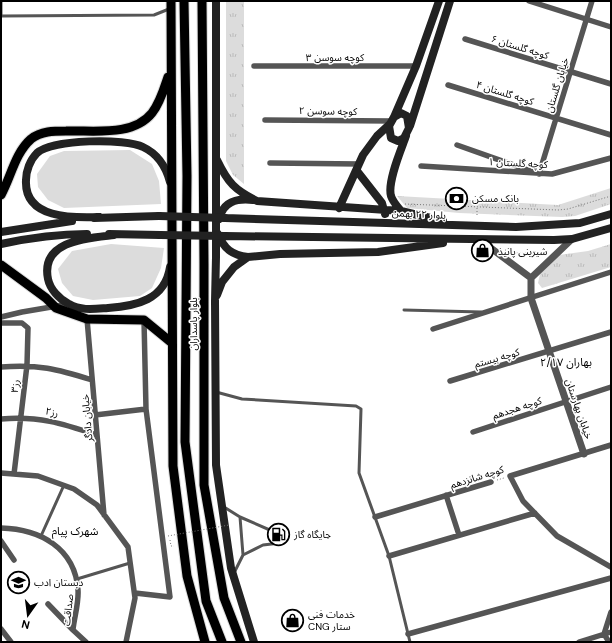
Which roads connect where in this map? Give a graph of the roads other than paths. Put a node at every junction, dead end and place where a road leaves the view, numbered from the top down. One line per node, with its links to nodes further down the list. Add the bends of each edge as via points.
1 (1, 1): 9 (lane, via 1,16 154,15)
2 (184, 1): 11 (main road, بلوار پاسداران)
3 (202, 1): 12 (main road, بلوار پاسداران)
4 (216, 1): 28 (main road)
5 (439, 1): 16 (main road)
6 (450, 1): 24 (main road)
7 (529, 1): 10 (street)
8 (592, 1): 10 (street, خیابان گلستان)
9 (171, 5): 17 (main road)
10 (587, 19): 13 (street); 18 (street, خیابان گلستان)
11 (184, 24): 12 (main road); 83 (main road, بلوار پاسداران, via 188,176)
12 (201, 24): 123 (main road, بلوار پاسداران, via 204,485 224,598)
13 (611, 27)
14 (465, 38): 18 (street, کوچه گلستان ۶)
15 (254, 66): 16 (street, کوچه سوسن ۳)
16 (416, 66): 23 (main road)
17 (171, 70): 34 (main road); 35 (main road, via 152,113 138,124 116,130 48,131 31,139 20,153)
18 (571, 72): 19 (street, کوچه گلستان ۶); 21 (street, خیابان گلستان)
19 (611, 84)
20 (448, 85): 21 (street, کوچه گلستان ۴)
21 (556, 118): 25 (street, کوچه گلستان ۴); 33 (street, خیابان گلستان)
22 (264, 120): 23 (street, کوچه سوسن ۲)
23 (392, 120): 24 (main road, via 401,113 404,114 409,119); 26 (main road, via 388,132 391,138 398,141); 32 (main road, via 363,155)
24 (410, 126): 26 (main road)
25 (611, 135)
26 (406, 136): 37 (main road, via 390,194 394,203)
27 (457, 145): 33 (street)
28 (216, 158): 36 (main road, via 225,178 239,192); 57 (main road)
29 (611, 158): 33 (street, کوچه گلستان ۱, via 552,174)
30 (270, 163): 32 (street)
31 (421, 166): 33 (street, کوچه گلستان ۱)
32 (358, 167): 38 (main road); 39 (main road)
33 (540, 174)
34 (171, 188): 41 (main road, via 162,163 155,155 136,144 119,141 62,143 37,153 26,172 27,191 33,202 53,215 71,218); 51 (main road)
35 (1, 195)
36 (257, 201): 38 (main road); 52 (main road, via 231,201 221,210 218,223 218,235 224,247 235,255)
37 (401, 207): 39 (main road); 43 (main road)
38 (339, 208): 39 (main road)
39 (385, 210): 42 (main road, via 385,217)
40 (611, 214): 43 (main road, بلوار ۲۲ بهمن, via 580,224)
41 (99, 217): 42 (main road, بلوار ۲۲ بهمن, bridge, via 159,216); 45 (main road)
42 (380, 222): 43 (main road, بلوار ۲۲ بهمن)
43 (467, 226)
44 (611, 228): 47 (main road)
45 (1, 232)
46 (114, 234): 48 (main road, bridge, via 409,237); 50 (main road, via 70,234); 58 (main road, via 76,240 56,251 48,269 48,277 54,291)
47 (572, 239): 49 (main road); 55 (street)
48 (464, 240): 49 (main road); 52 (main road, via 378,252)
49 (480, 240): 55 (street)
50 (1, 244)
51 (171, 256): 58 (main road, via 169,274 163,284 157,292 140,304 91,309); 68 (main road)
52 (248, 257): 57 (main road, via 234,267 222,282)
53 (1, 265): 59 (main road)
54 (611, 272): 56 (street)
55 (531, 278): 56 (street, خیابان بهارستان)
56 (531, 298): 61 (street); 69 (street, خیابان بهارستان)
57 (215, 301): 75 (main road)
58 (69, 304): 59 (street)
59 (56, 308): 62 (street); 63 (main road)
60 (404, 310): 61 (lane)
61 (484, 312): 66 (street)
62 (1, 317)
63 (87, 319): 64 (main road); 72 (street, خیابان دادگر)
64 (144, 320): 68 (main road); 77 (street)
65 (1, 323): 70 (street, رز۳, via 22,323 28,328)
66 (433, 329)
67 (611, 332): 69 (street, کوچه بیستم)
68 (172, 343): 86 (main road)
69 (550, 352): 73 (street, کوچه بیستم); 76 (street, خیابان بهارستان)
70 (27, 365): 71 (street); 72 (street, via 46,367); 79 (street, رز۳)
71 (1, 367)
72 (92, 380): 78 (street, خیابان دادگر)
73 (450, 381)
74 (611, 387): 76 (street, کوچه هجدهم)
75 (216, 392): 92 (main road, via 216,465); 96 (lane, via 242,399 356,406 361,409 359,473)
76 (566, 401): 81 (street, کوچه هجدهم); 85 (street, خیابان بهارستان)
77 (146, 409): 78 (street); 109 (street, via 170,597)
78 (95, 415): 82 (street, خیابان دادگر)
79 (21, 417): 80 (street, رز۲); 82 (street, رز۲, via 65,424); 88 (street, رز۳)
80 (1, 419)
81 (472, 432)
82 (97, 435): 94 (street, خیابان دادگر)
83 (185, 442): 86 (main road); 118 (main road, بلوار پاسداران, via 206,601)
84 (610, 447): 85 (street, کوچه شانزدهم)
85 (584, 454): 93 (street, کوچه شانزدهم, via 510,476 523,501)
86 (173, 466): 110 (main road, via 187,576)
87 (1, 474): 88 (street)
88 (14, 474): 90 (street, via 38,476)
89 (491, 482): 91 (street, کوچه شانزدهم)
90 (64, 485): 94 (street, via 97,505); 98 (lane)
91 (446, 495): 96 (street, کوچه شانزدهم); 99 (street)
92 (220, 504): 95 (lane); 106 (main road)
93 (535, 513): 99 (street); 105 (street, via 557,536)
94 (104, 515): 104 (street, via 128,547)
95 (240, 517): 101 (lane); 101 (lane, via 278,534 280,543 264,545)
96 (375, 517): 102 (lane)
97 (1, 528): 98 (street, صداقت, via 32,532)
98 (41, 536): 108 (street, صداقت, via 56,544 74,570)
99 (460, 536): 102 (street)
100 (1, 541): 103 (street)
101 (243, 555): 106 (lane)
102 (389, 556): 116 (lane)
103 (14, 560)
104 (130, 563): 108 (lane); 109 (street)
105 (611, 566)
106 (233, 574): 124 (main road)
107 (611, 578): 116 (street)
108 (76, 579): 114 (street, صداقت, via 79,591)
109 (135, 593): 121 (street)
110 (192, 596): 118 (main road); 122 (main road)
111 (48, 604): 114 (street)
112 (611, 612): 117 (street)
113 (1, 629): 120 (street)
114 (73, 630): 119 (street, صداقت)
115 (611, 632): 117 (street)
116 (408, 634): 125 (lane)
117 (604, 634): 126 (street); 127 (street)
118 (220, 638)
119 (81, 641)
120 (11, 642)
121 (126, 642)
122 (205, 642)
123 (241, 642)
124 (254, 642)
125 (410, 642)
126 (580, 642)
127 (609, 642)

